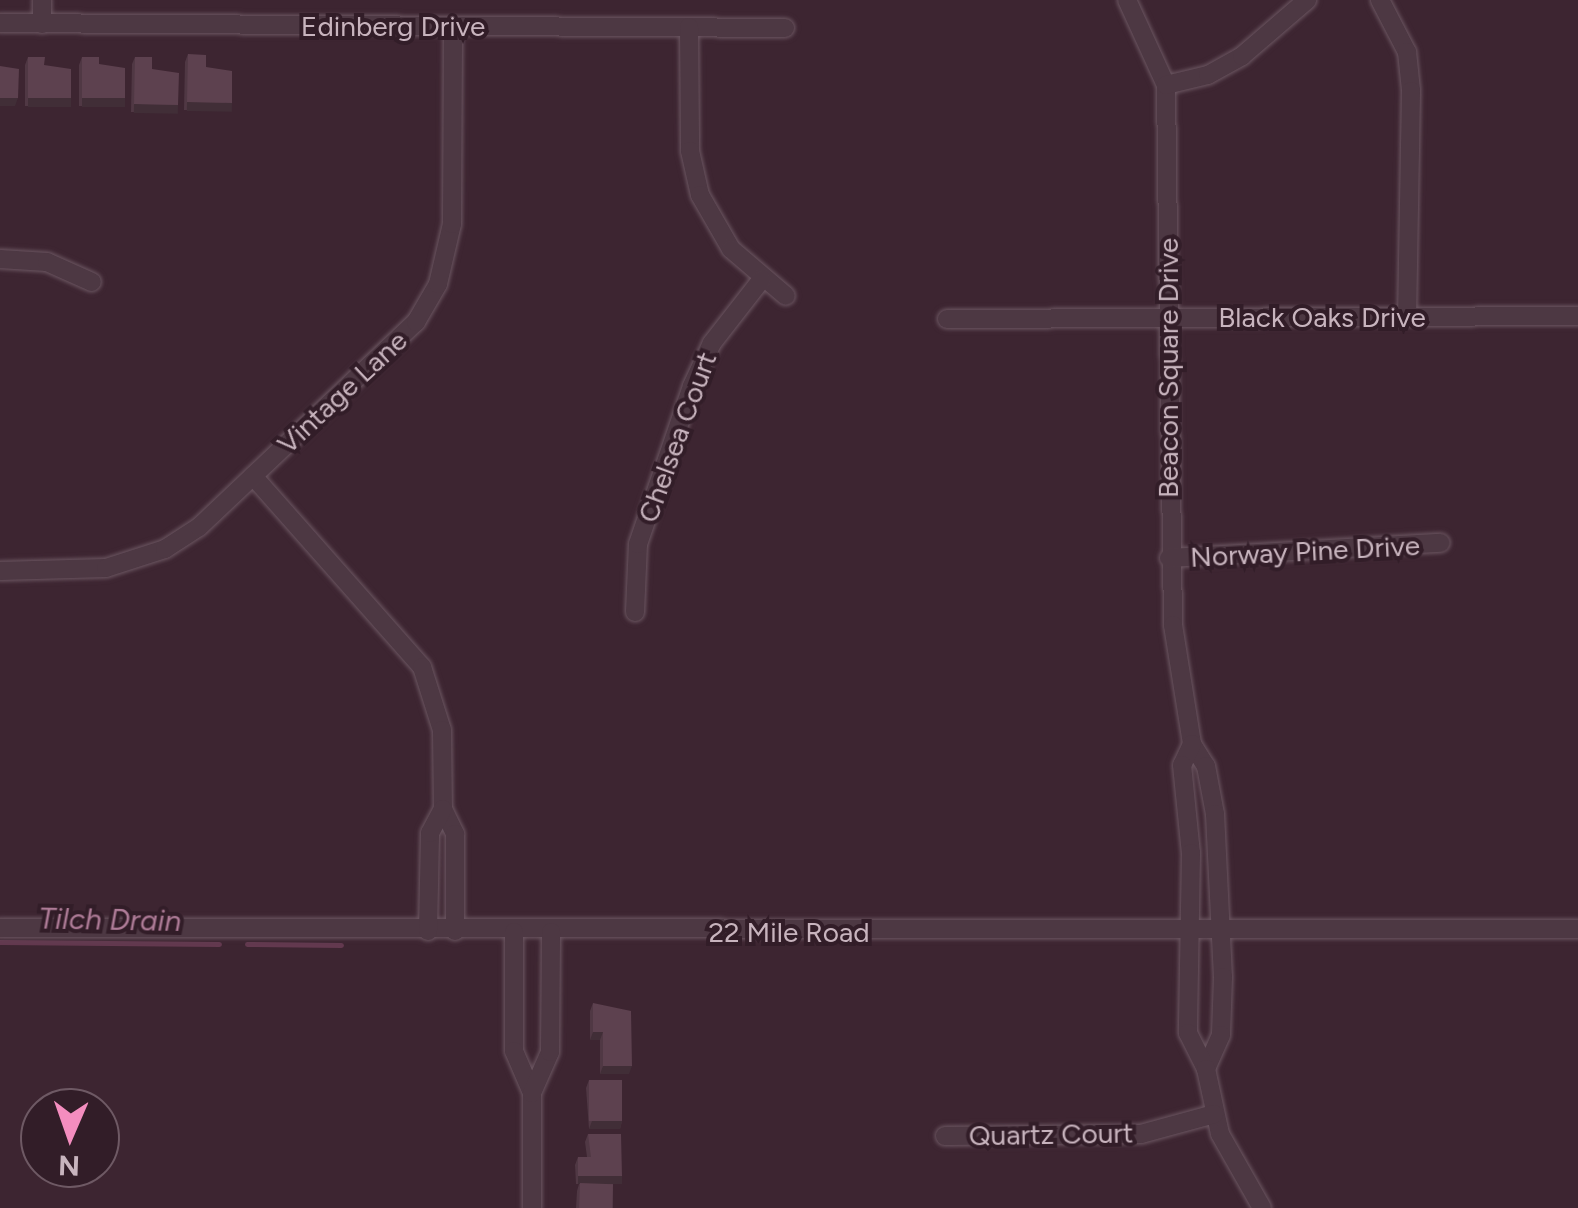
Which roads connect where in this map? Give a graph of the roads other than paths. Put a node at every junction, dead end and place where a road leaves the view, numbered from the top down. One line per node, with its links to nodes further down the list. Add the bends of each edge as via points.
1 (42, 0): 6 (street)
2 (1127, 0): 10 (street, Beacon Square Drive)
3 (1307, 0): 10 (street, via 1242,56 1208,75)
4 (1380, 0): 17 (street, via 1407,52)
5 (0, 24): 6 (street, Edinberg Drive)
6 (42, 24): 7 (street, Edinberg Drive)
7 (453, 26): 8 (street, Edinberg Drive); 19 (street, Vintage Lane, via 452,224 438,284 400,340)
8 (689, 27): 9 (street, Edinberg Drive); 12 (street, via 690,151 700,195 719,233)
9 (785, 28)
10 (1166, 85): 15 (street, Beacon Square Drive)
11 (0, 260): 13 (street, via 47,262)
12 (762, 279): 14 (street); 23 (street, Chelsea Court, via 712,343 692,386 638,544)
13 (92, 282)
14 (786, 296)
15 (1166, 316): 17 (street, Black Oaks Drive); 18 (street, Black Oaks Drive); 21 (street, Beacon Square Drive)
16 (1578, 316): 17 (street, Black Oaks Drive)
17 (1407, 317)
18 (946, 319)
19 (253, 476): 22 (street, Vintage Lane, via 199,527 147,557 96,570); 25 (street, via 414,652 442,730)
20 (1441, 543): 21 (street, Norway Pine Drive)
21 (1169, 558): 24 (street, Beacon Square Drive)
22 (0, 571)
23 (635, 612)
24 (1192, 744): 32 (street, Beacon Square Drive, via 1182,765 1191,853); 33 (street, Beacon Square Drive, via 1206,766 1215,814)
25 (443, 809): 28 (street, via 430,833); 29 (street, via 455,834)
26 (0, 928): 28 (street, 22 Mile Road)
27 (1578, 929): 33 (street, 22 Mile Road)
28 (428, 931): 29 (street, 22 Mile Road)
29 (455, 932): 30 (street, 22 Mile Road)
30 (514, 932): 31 (street, 22 Mile Road); 35 (street, via 514,1051)
31 (551, 932): 32 (street, 22 Mile Road); 35 (street, via 550,1052)
32 (1189, 932): 33 (street, 22 Mile Road); 34 (street, Beacon Square Drive, via 1188,1033)
33 (1221, 932): 34 (street, Beacon Square Drive, via 1223,1022)
34 (1206, 1069): 36 (street, Beacon Square Drive)
35 (532, 1093): 38 (street)
36 (1214, 1114): 37 (street, Quartz Court, via 1141,1134); 39 (street, Beacon Square Drive, via 1238,1172)
37 (945, 1136)
38 (532, 1208)
39 (1262, 1208)

